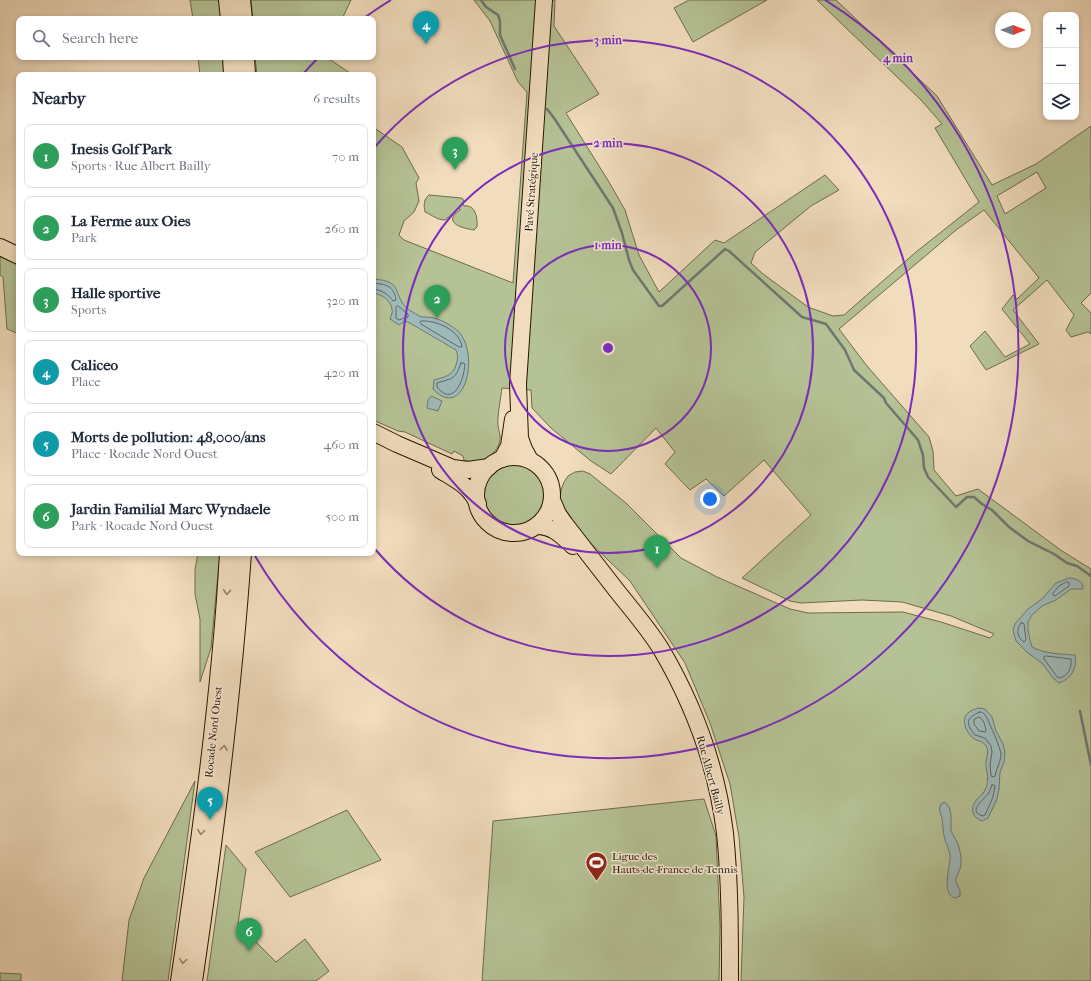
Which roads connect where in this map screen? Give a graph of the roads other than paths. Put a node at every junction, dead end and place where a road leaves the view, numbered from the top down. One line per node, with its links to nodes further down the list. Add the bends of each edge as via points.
1 (228, 0): 4 (highway)
2 (241, 0): 5 (highway)
3 (544, 0): 12 (main road, Pavé Stratégique)
4 (230, 16)
5 (243, 16)
6 (232, 60): 8 (highway)
7 (245, 60): 9 (highway)
8 (233, 72)
9 (246, 72)
10 (0, 247): 11 (main road)
11 (16, 255)
12 (518, 384): 15 (main road, Pavé Stratégique, via 520,438); 16 (main road, Pavé Stratégique, via 510,442 507,450)
13 (376, 434): 14 (main road)
14 (397, 444): 16 (main road, via 459,470); 18 (main road, via 464,485)
15 (530, 460): 16 (main road, via 516,457); 17 (main road, via 547,476)
16 (495, 463): 18 (main road, via 482,475 478,484)
17 (552, 500): 19 (main road, via 548,513); 22 (main road, Rue Albert Bailly, via 558,514)
18 (478, 504): 19 (main road, via 487,521 499,529 519,532)
19 (536, 526): 22 (main road, Rue Albert Bailly, via 550,528 560,534)
20 (229, 556): 24 (highway, Rocade Nord Ouest, one-way to 24, via 220,672 209,768)
21 (242, 556): 23 (highway, Rocade Nord Ouest, one-way to 21)
22 (618, 592): 27 (main road, Rue Albert Bailly, via 650,633 669,664 687,700 708,756 724,833 729,901)
23 (220, 779): 25 (highway, Rocade Nord Ouest); 26 (highway)
24 (180, 981)
25 (193, 981)
26 (200, 981)
27 (730, 981)

